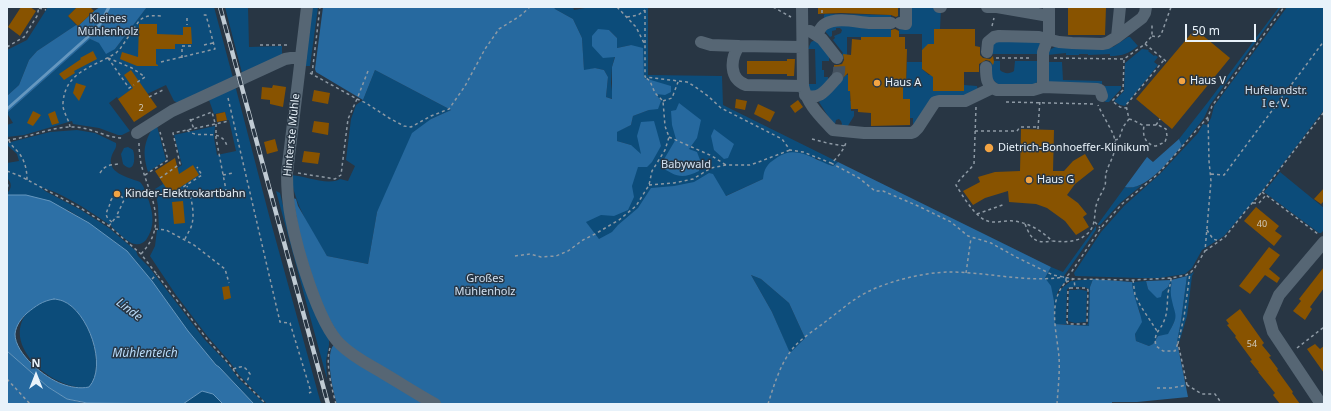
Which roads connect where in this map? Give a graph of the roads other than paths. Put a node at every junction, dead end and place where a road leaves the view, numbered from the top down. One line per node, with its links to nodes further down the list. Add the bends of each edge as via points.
1 (307, 7): 16 (street, Hinterste Mühle)
2 (802, 7): 8 (street)
3 (906, 7): 9 (street, via 906,24 835,21 821,27)
4 (987, 7): 7 (street)
5 (1120, 7): 10 (street)
6 (1146, 7): 10 (street, via 1142,18)
7 (1049, 12): 11 (street)
8 (802, 26): 9 (street); 14 (street)
9 (817, 35): 17 (street)
10 (1117, 37): 11 (street, via 1102,44)
11 (1048, 39): 15 (street, via 994,37 988,42); 20 (street, via 1043,52)
12 (700, 42): 13 (street, via 711,46)
13 (739, 46): 14 (street); 22 (street, via 734,52 733,72 741,83)
14 (802, 47): 22 (street)
15 (986, 52)
16 (301, 58): 24 (street, via 285,59 157,120); 26 (street, Hinterste Mühle, via 287,173 291,217 314,296 336,340 353,356)
17 (837, 58)
18 (986, 67): 21 (street, via 987,81)
19 (836, 78): 22 (street, via 821,95 812,98)
20 (1043, 87): 21 (street, via 1033,90); 23 (street, via 1097,88)
21 (992, 88): 22 (street, via 965,101 935,102 911,133 834,130 810,104)
22 (804, 90)
23 (1102, 96)
24 (137, 133)
25 (1321, 238): 27 (street, via 1280,295 1269,318 1273,332)
26 (435, 404)
27 (1321, 404)

